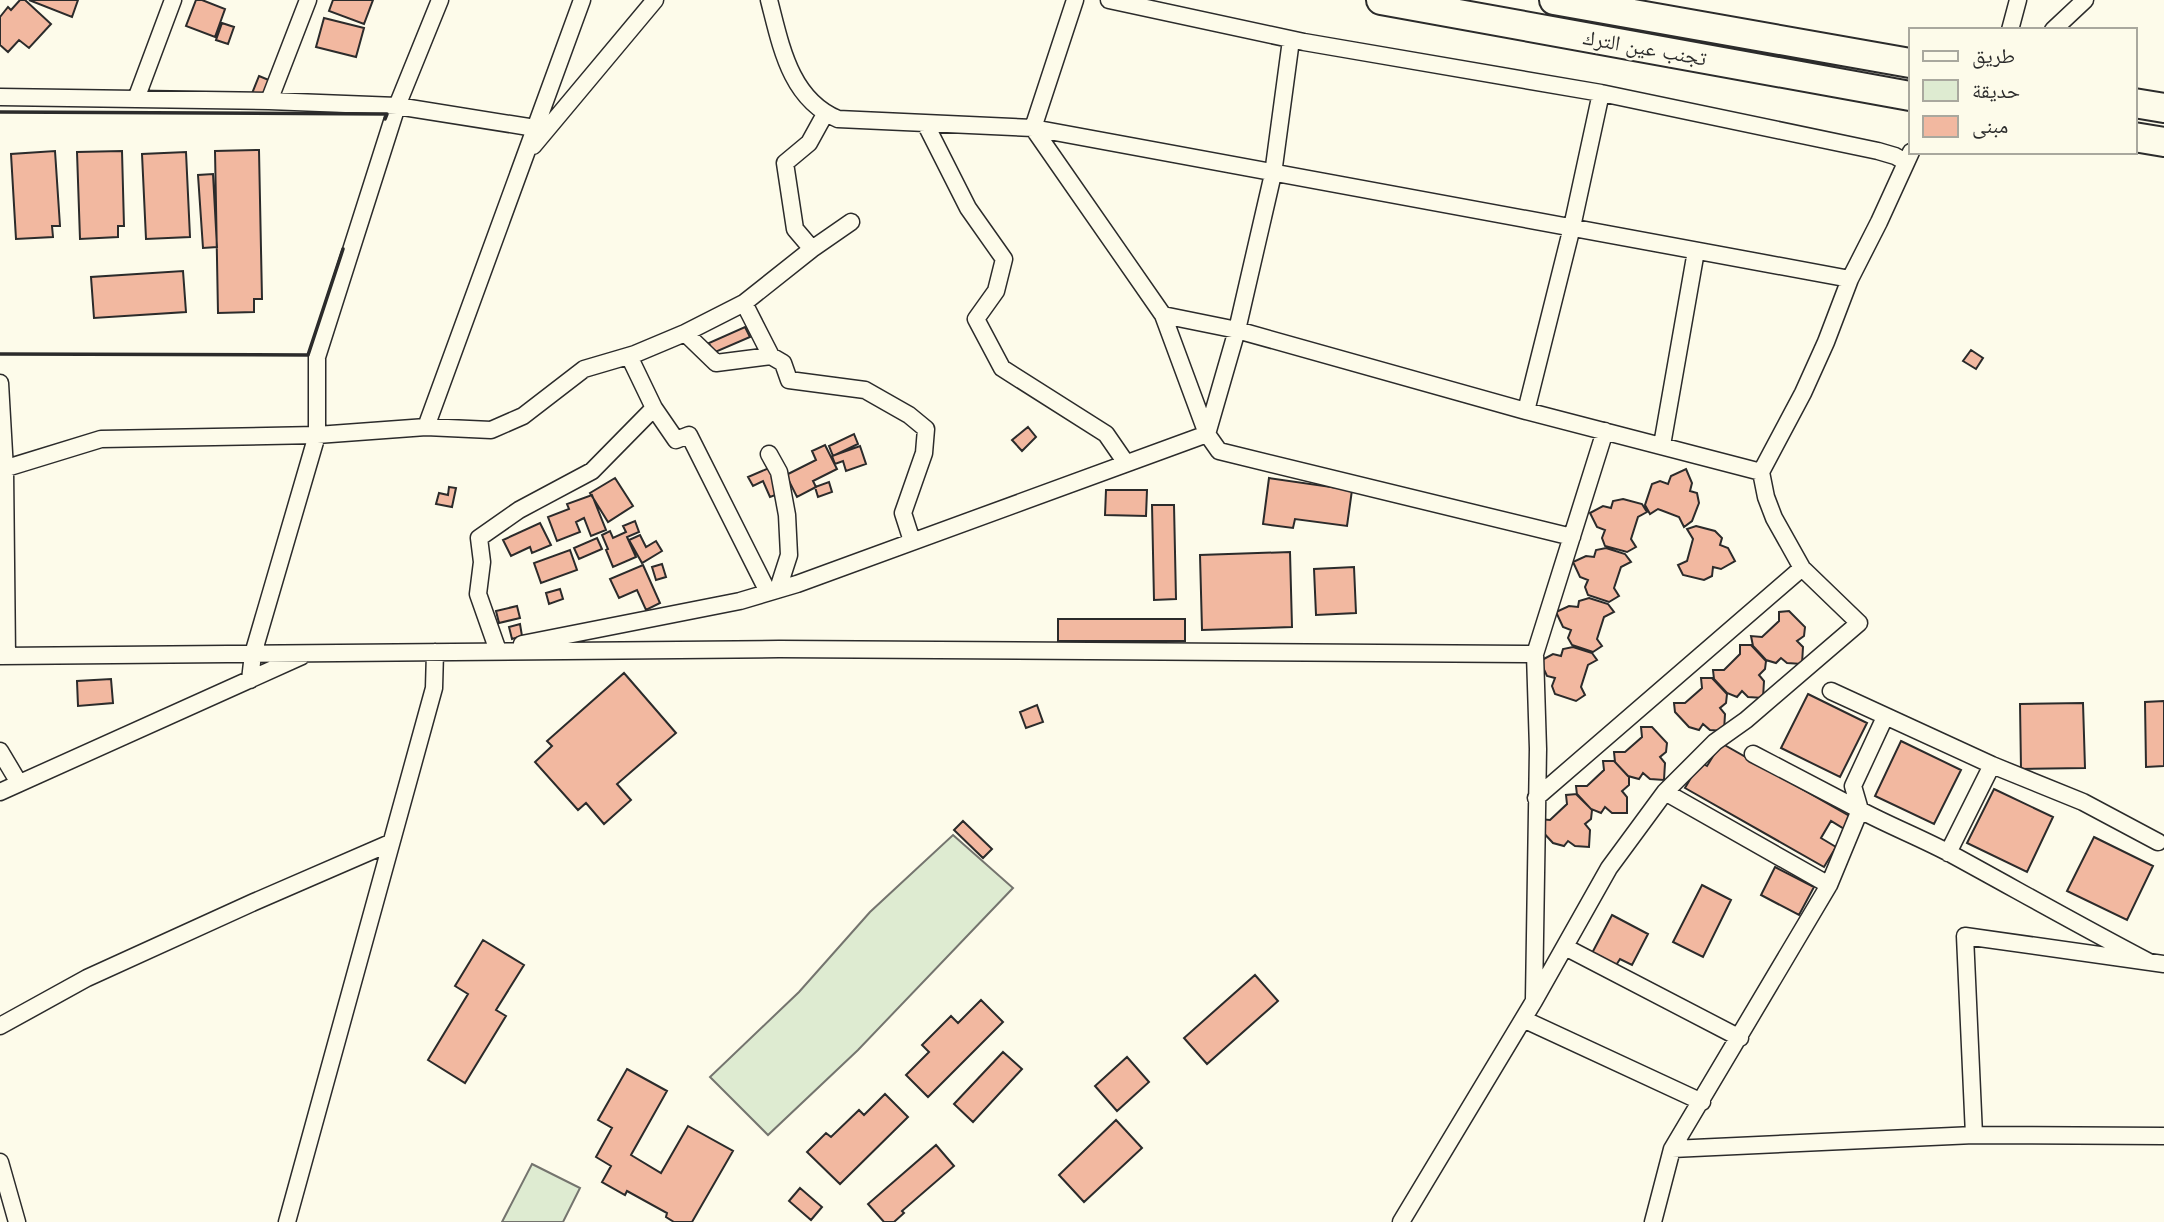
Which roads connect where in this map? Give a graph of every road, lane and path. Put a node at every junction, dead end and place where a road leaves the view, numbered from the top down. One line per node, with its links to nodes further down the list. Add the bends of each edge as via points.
1 (173, 0): 20 (street)
2 (308, 0): 21 (street)
3 (440, 0): 23 (street)
4 (582, 0): 27 (street)
5 (654, 0): 31 (street)
6 (769, 0): 25 (street, via 785,61 804,96)
7 (1075, 0): 28 (street)
8 (1109, 0): 15 (street)
9 (1381, 0): 18 (highway, تجنب عين الترك)
10 (1554, 0): 16 (highway, تجنب عين الترك)
11 (2018, 0): 13 (street)
12 (2085, 0): 14 (street)
13 (2011, 28)
14 (2055, 28)
15 (1291, 40): 17 (street); 33 (street)
16 (1909, 63)
17 (1601, 93): 32 (street); 35 (street)
18 (1909, 96)
19 (0, 97): 20 (street)
20 (136, 99): 21 (street)
21 (270, 101): 23 (street)
22 (2136, 103): 24 (highway)
23 (397, 106): 27 (street); 51 (street, via 317,357)
24 (2164, 108)
25 (825, 114): 26 (street, via 838,120); 36 (street, via 809,143 785,163 796,229)
26 (925, 123): 28 (street); 54 (street, via 968,208 1004,259 996,291 976,319 1002,368 1106,434)
27 (535, 128): 31 (street)
28 (1033, 128): 33 (street); 40 (street)
29 (2136, 137): 30 (highway)
30 (2164, 142)
31 (524, 157): 48 (street)
32 (1909, 157): 38 (street)
33 (1273, 174): 35 (street); 41 (street)
34 (851, 222): 36 (street)
35 (1572, 227): 37 (street); 47 (street)
36 (812, 249): 39 (street)
37 (1696, 251): 38 (street); 52 (street)
38 (1850, 279): 56 (street, via 1814,367)
39 (744, 303): 42 (street); 44 (street)
40 (1163, 315): 41 (street); 50 (street)
41 (1237, 330): 47 (street); 50 (street)
42 (685, 333): 43 (street); 44 (street, via 716,363)
43 (629, 355): 46 (street); 48 (street, via 584,369 523,416 491,430)
44 (771, 356): 58 (street, via 783,363 789,380 865,390 926,429 924,453 904,513)
45 (0, 383): 55 (street)
46 (654, 408): 60 (street, via 676,440 689,435); 61 (street, via 592,471 519,510 479,538 478,594)
47 (1526, 411): 49 (street)
48 (426, 427): 51 (street)
49 (1605, 431): 52 (street); 57 (street)
50 (1207, 434): 54 (street); 57 (street, via 1219,450)
51 (317, 435): 55 (street, via 101,439); 65 (street)
52 (1662, 445): 56 (street)
53 (769, 454): 60 (street, via 779,472 789,555)
54 (1126, 463): 58 (street)
55 (3, 470): 67 (street)
56 (1761, 471): 59 (street, via 1774,519)
57 (1572, 537): 66 (street)
58 (912, 541): 60 (street)
59 (1802, 569): 76 (street, via 1859,623 1715,742); 77 (street)
60 (773, 591): 61 (street, via 671,616)
61 (497, 648): 63 (street)
62 (435, 652): 63 (street); 64 (street); 80 (street, via 433,688)
63 (478, 652): 66 (street, via 793,649)
64 (308, 653): 65 (street); 68 (street)
65 (253, 654): 67 (street); 68 (street)
66 (1535, 654): 77 (street)
67 (4, 656)
68 (250, 680): 74 (street)
69 (1831, 691): 70 (street)
70 (1885, 717): 73 (street); 78 (street, via 1853,786)
71 (0, 751): 74 (street)
72 (1752, 754): 78 (street)
73 (1992, 765): 79 (street, via 2083,802); 81 (street)
74 (19, 783): 75 (street)
75 (0, 792)
76 (1665, 792): 82 (street); 83 (street, via 1609,868)
77 (1536, 798): 85 (street)
78 (1860, 810): 81 (street); 82 (street)
79 (2158, 842)
80 (390, 843): 87 (street, via 87,978); 95 (street)
81 (1948, 853): 84 (street)
82 (1829, 885): 88 (street)
83 (1566, 947): 85 (street); 88 (street)
84 (2156, 963): 90 (street, via 1965,936)
85 (1534, 1001): 86 (street)
86 (1523, 1019): 89 (street); 96 (street)
87 (0, 1026)
88 (1740, 1038): 89 (street)
89 (1702, 1102): 92 (street)
90 (1974, 1135): 91 (street); 92 (street)
91 (2164, 1136)
92 (1672, 1149): 97 (street)
93 (0, 1162): 94 (street)
94 (17, 1222)
95 (287, 1222)
96 (1401, 1222)
97 (1653, 1222)

